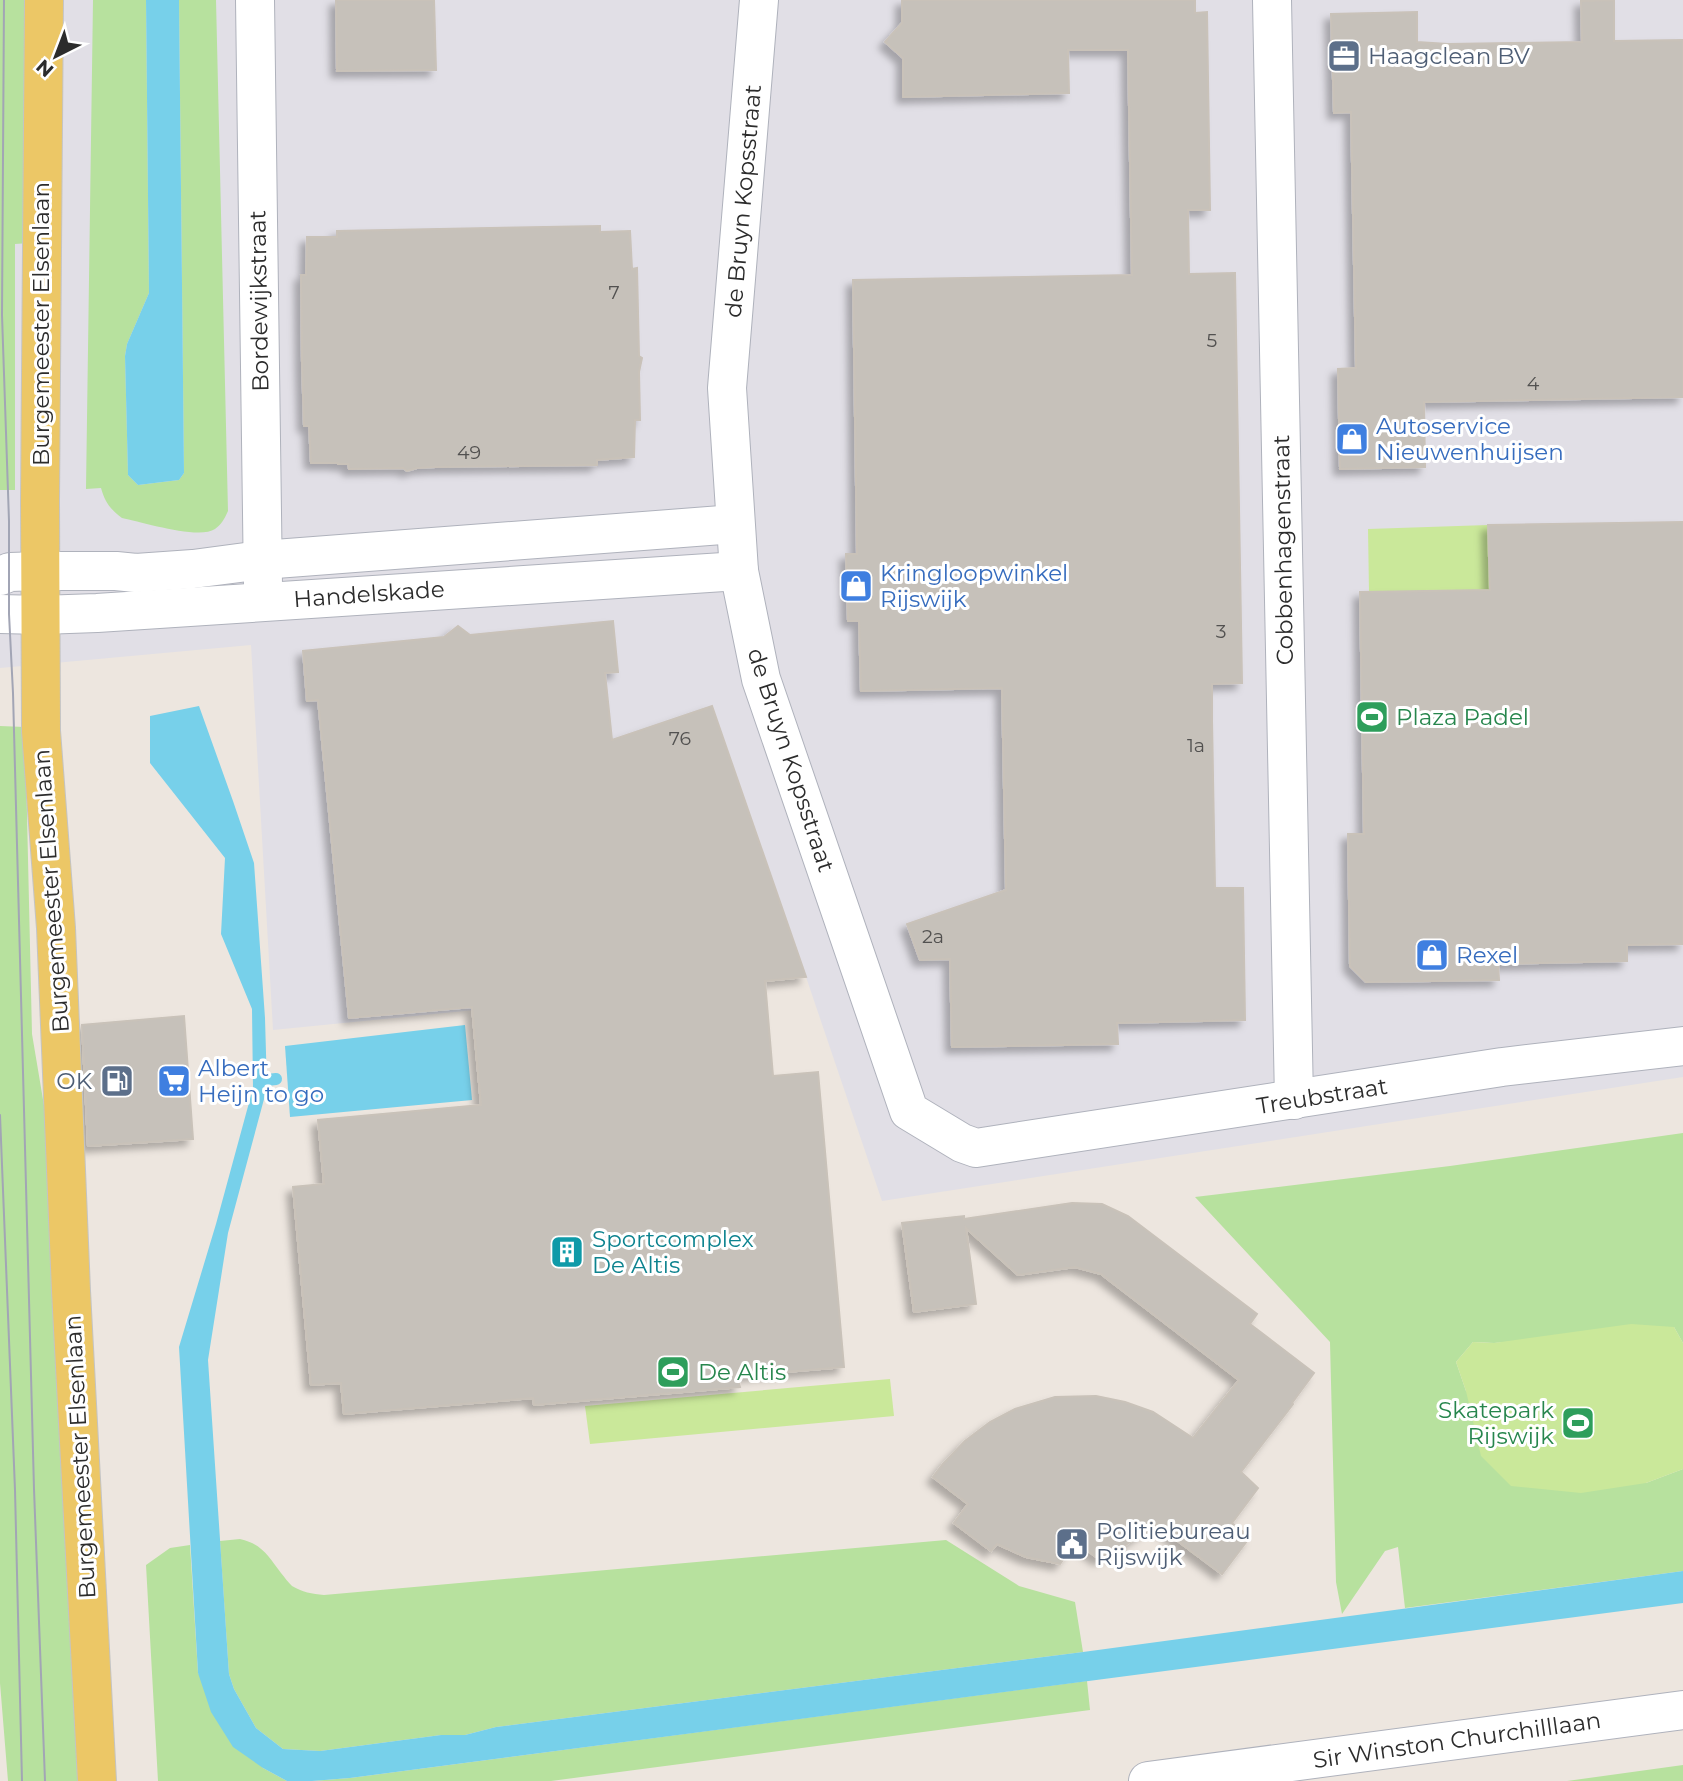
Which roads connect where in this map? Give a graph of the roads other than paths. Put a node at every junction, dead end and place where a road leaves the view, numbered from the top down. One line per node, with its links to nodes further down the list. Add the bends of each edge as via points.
1 (44, 0): 8 (main road, Burgemeester Elsenlaan)
2 (256, 0): 6 (street, Bordewijkstraat)
3 (760, 0): 5 (street, de Bruyn Kopsstraat, via 727,388)
4 (1272, 0): 14 (street, Cobbenhagenstraat)
5 (735, 524): 6 (street, Handelskade); 7 (street, de Bruyn Kopsstraat)
6 (262, 560): 8 (street, Handelskade, via 136,573); 10 (street, Bordewijkstraat)
7 (739, 570): 10 (street, Handelskade); 15 (street, de Bruyn Kopsstraat, via 761,679 909,1111)
8 (40, 571): 9 (street, Handelskade); 12 (main road, Burgemeester Elsenlaan)
9 (0, 576)
10 (264, 601): 12 (street, Handelskade)
11 (0, 614): 12 (street, Handelskade)
12 (41, 615): 17 (main road, Burgemeester Elsenlaan, via 41,731 56,928)
13 (1683, 1046): 14 (street, Treubstraat, via 1502,1067)
14 (1294, 1100): 15 (street, Treubstraat, via 976,1148)
15 (962, 1143)
16 (1683, 1710): 18 (street, Sir Winston Churchilllaan)
17 (97, 1781)
18 (1148, 1781)

